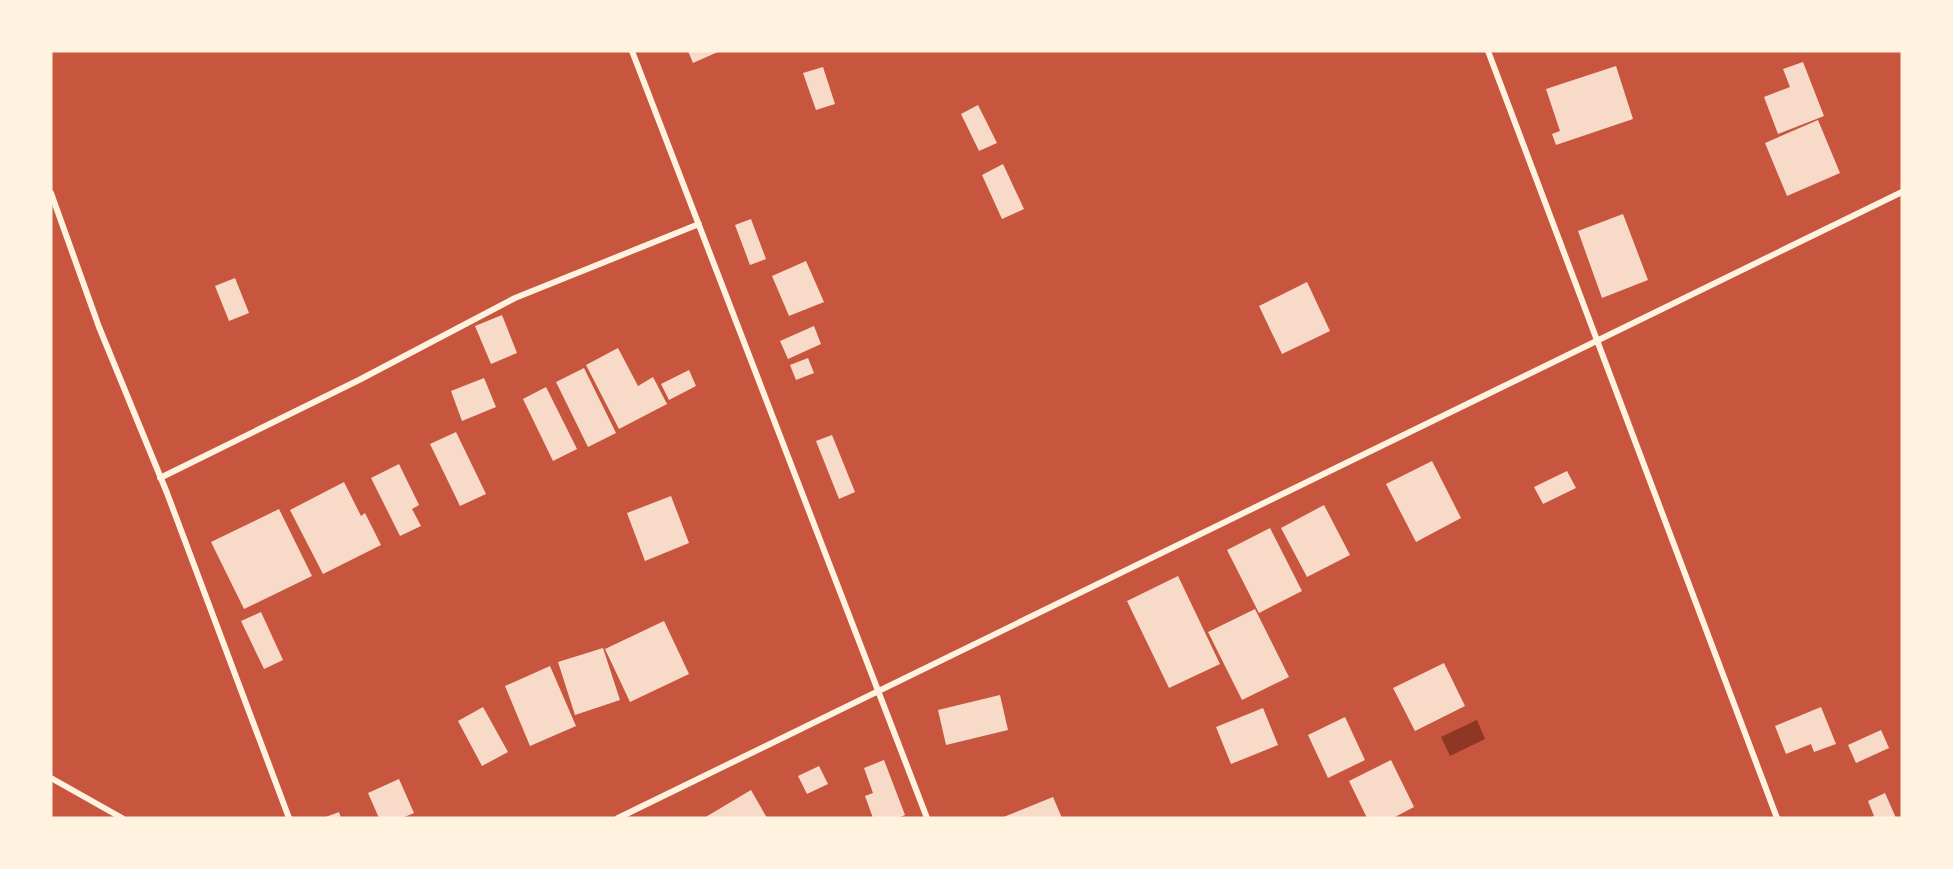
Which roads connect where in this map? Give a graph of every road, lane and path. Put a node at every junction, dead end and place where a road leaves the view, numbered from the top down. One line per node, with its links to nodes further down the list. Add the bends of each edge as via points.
1 (632, 51): 5 (street)
2 (1488, 51): 6 (street)
3 (1902, 192): 6 (street)
4 (51, 193): 7 (street, via 99,327)
5 (699, 224): 7 (street, via 515,298); 8 (street)
6 (1599, 341): 8 (street); 14 (street)
7 (160, 478): 11 (street)
8 (878, 693): 12 (street); 13 (street)
9 (51, 778): 10 (street)
10 (122, 818)
11 (289, 818)
12 (618, 818)
13 (927, 818)
14 (1777, 818)

